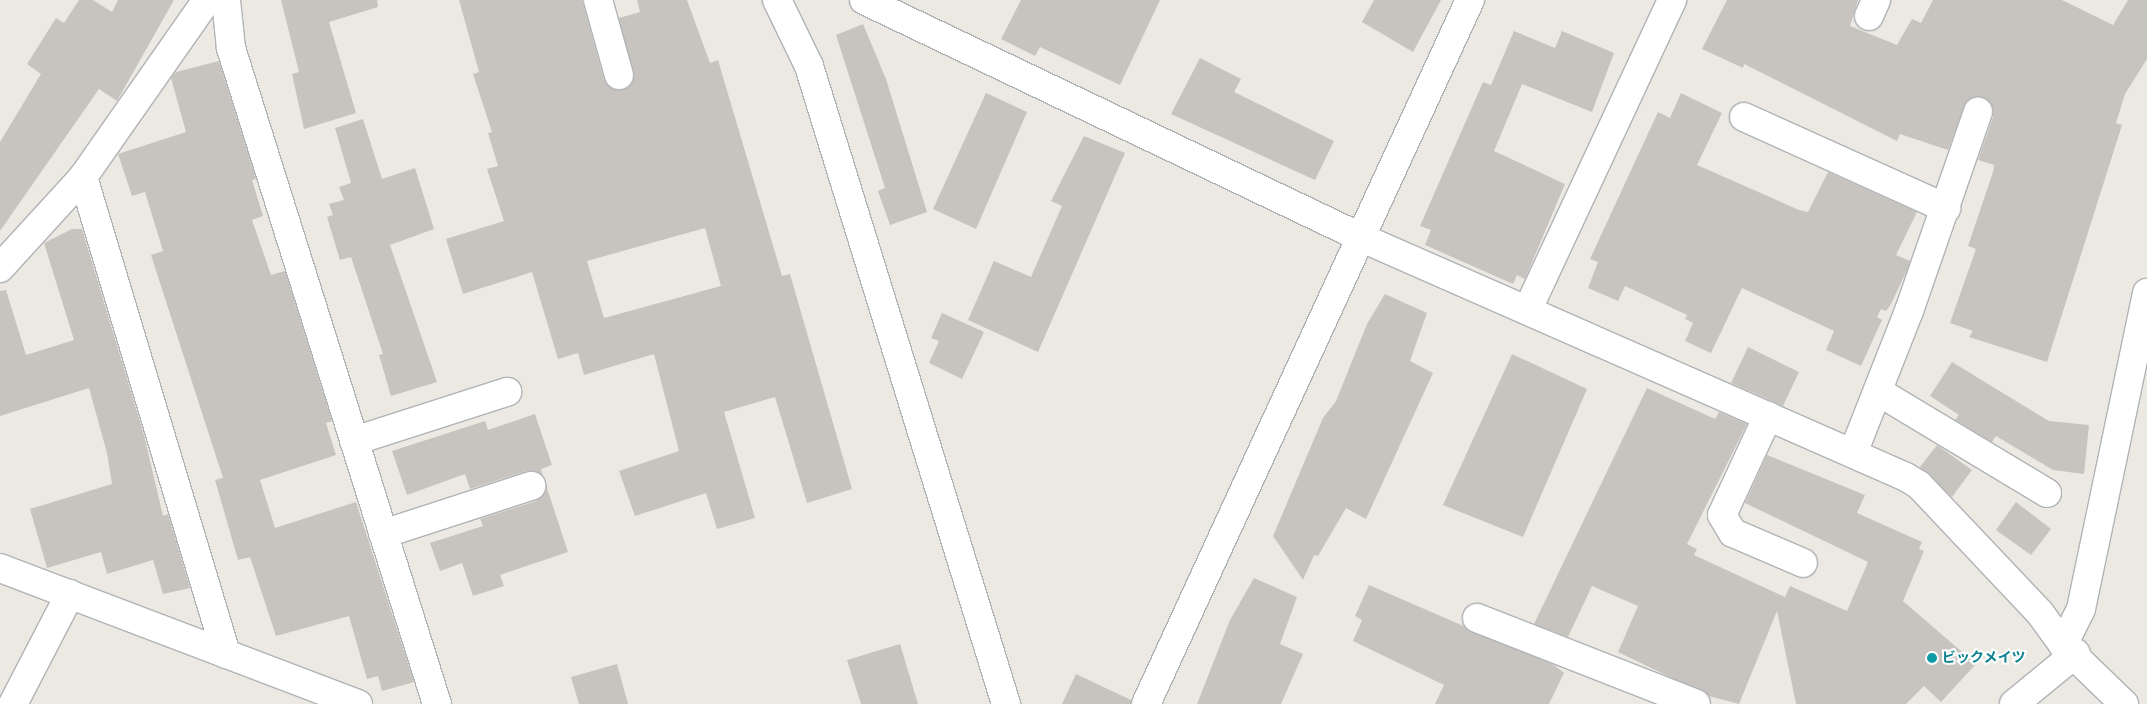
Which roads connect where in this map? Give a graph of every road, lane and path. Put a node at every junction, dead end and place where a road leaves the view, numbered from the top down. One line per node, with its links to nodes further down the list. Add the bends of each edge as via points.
1 (207, 0): 11 (street)
2 (226, 0): 20 (street, via 231,48)
3 (598, 0): 8 (street)
4 (777, 0): 34 (street, via 809,66)
5 (864, 0): 13 (street)
6 (1470, 0): 13 (street)
7 (1672, 0): 16 (street)
8 (619, 75)
9 (1978, 112): 12 (street)
10 (1744, 117): 12 (street)
11 (83, 177): 14 (street); 30 (street)
12 (1946, 208): 18 (street)
13 (1362, 238): 16 (street); 35 (street)
14 (0, 268)
15 (2147, 293): 29 (street)
16 (1528, 309): 19 (street)
17 (507, 392): 20 (street)
18 (1879, 392): 21 (street); 23 (street)
19 (1768, 416): 21 (street); 25 (street, via 1722,515 1733,533)
20 (354, 441): 24 (street)
21 (1853, 453): 29 (street, via 1919,485 2040,612)
22 (531, 486): 24 (street)
23 (2047, 493)
24 (383, 534): 33 (street)
25 (1803, 563)
26 (0, 568): 27 (street)
27 (70, 594): 30 (street); 31 (street)
28 (1477, 618): 36 (street)
29 (2070, 649): 37 (street); 38 (street)
30 (226, 654): 32 (street)
31 (13, 704)
32 (358, 704)
33 (437, 704)
34 (1006, 704)
35 (1146, 704)
36 (1696, 704)
37 (2014, 704)
38 (2124, 704)

